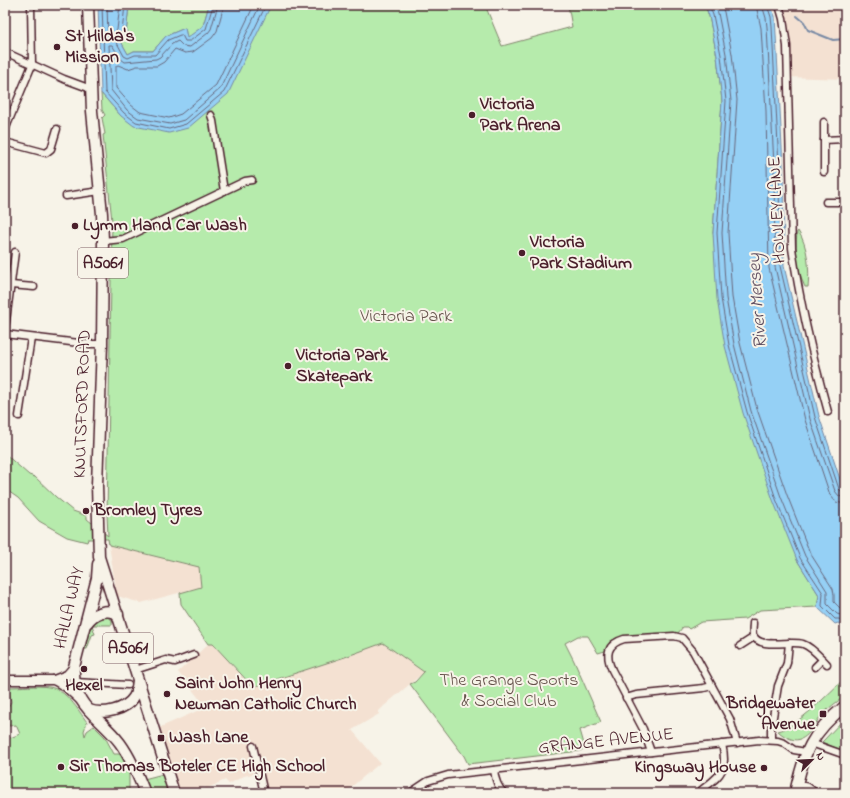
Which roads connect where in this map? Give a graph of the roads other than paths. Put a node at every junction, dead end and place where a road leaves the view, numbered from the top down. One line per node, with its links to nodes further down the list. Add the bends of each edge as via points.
1 (31, 5): 6 (street)
2 (88, 5): 7 (main road, KNUTSFORD ROAD / A5061)
3 (787, 5): 4 (street)
4 (780, 6): 30 (street, HOWLEY LANE, via 787,46 792,248 811,346)
5 (5, 52): 6 (street)
6 (32, 65): 7 (street); 11 (street)
7 (91, 89): 17 (main road, KNUTSFORD ROAD / A5061)
8 (211, 115): 18 (street)
9 (824, 122): 13 (street)
10 (57, 129): 14 (street, via 51,149 46,154)
11 (5, 130)
12 (845, 139): 13 (street)
13 (824, 140): 15 (street)
14 (5, 142)
15 (824, 172)
16 (252, 180): 18 (street)
17 (100, 191): 19 (street); 22 (main road, KNUTSFORD ROAD / A5061)
18 (224, 191): 22 (street, via 123,239)
19 (66, 196)
20 (826, 202): 21 (street)
21 (845, 202)
22 (103, 241): 29 (main road, KNUTSFORD ROAD / A5061)
23 (15, 252): 24 (street)
24 (11, 285): 25 (street); 26 (street)
25 (34, 287)
26 (5, 329)
27 (5, 334): 28 (street)
28 (31, 338): 29 (street); 31 (street)
29 (102, 344): 32 (main road, KNUTSFORD ROAD / A5061, via 98,451)
30 (828, 412)
31 (19, 416)
32 (99, 557): 33 (main road, KNUTSFORD ROAD / A5061); 35 (main road, HALLA WAY / A5061)
33 (118, 614): 35 (main road, A5061, via 99,612); 42 (main road, KNUTSFORD ROAD / A5061)
34 (753, 623): 36 (street)
35 (86, 625): 40 (main road, HALLA WAY / A5061)
36 (754, 637): 37 (street, via 762,643); 38 (street)
37 (789, 643): 41 (street, via 806,645 824,662); 52 (street, via 787,663 778,686)
38 (740, 646)
39 (194, 655): 42 (street, via 175,662 166,660)
40 (74, 667): 44 (street, HALLA WAY, via 66,675); 46 (main road, HALLA WAY / A5061)
41 (815, 667)
42 (135, 670): 45 (main road, KNUTSFORD ROAD / A5061)
43 (5, 680): 44 (street)
44 (54, 680): 50 (street, via 66,687)
45 (138, 681): 50 (main road, A5061, via 134,697 123,707 103,712); 63 (main road, KNUTSFORD ROAD / A5061)
46 (75, 682): 47 (street); 50 (main road, A5061)
47 (128, 685)
48 (712, 686): 49 (street); 49 (street, via 690,647 682,638 674,636 624,639 614,644 608,656); 53 (street, via 730,719)
49 (626, 698): 57 (street, via 646,734)
50 (85, 706): 62 (main road, A5061, via 120,744 133,765)
51 (845, 706): 54 (main road, via 827,721)
52 (771, 740): 53 (street, GRANGE AVENUE); 58 (street, GRANGE AVENUE)
53 (737, 742): 55 (street, GRANGE AVENUE)
54 (811, 742): 58 (main road); 59 (street)
55 (722, 744): 57 (street, GRANGE AVENUE); 67 (street, via 725,759 723,771)
56 (252, 746): 64 (street)
57 (651, 752): 60 (street, GRANGE AVENUE)
58 (806, 752): 61 (main road)
59 (845, 755)
60 (494, 770): 65 (street, GRANGE AVENUE, via 442,776 428,781); 66 (street, via 497,783)
61 (796, 789): 68 (street, via 808,787)
62 (144, 793)
63 (174, 793)
64 (264, 793)
65 (410, 793)
66 (504, 793)
67 (698, 793)
68 (816, 793)

